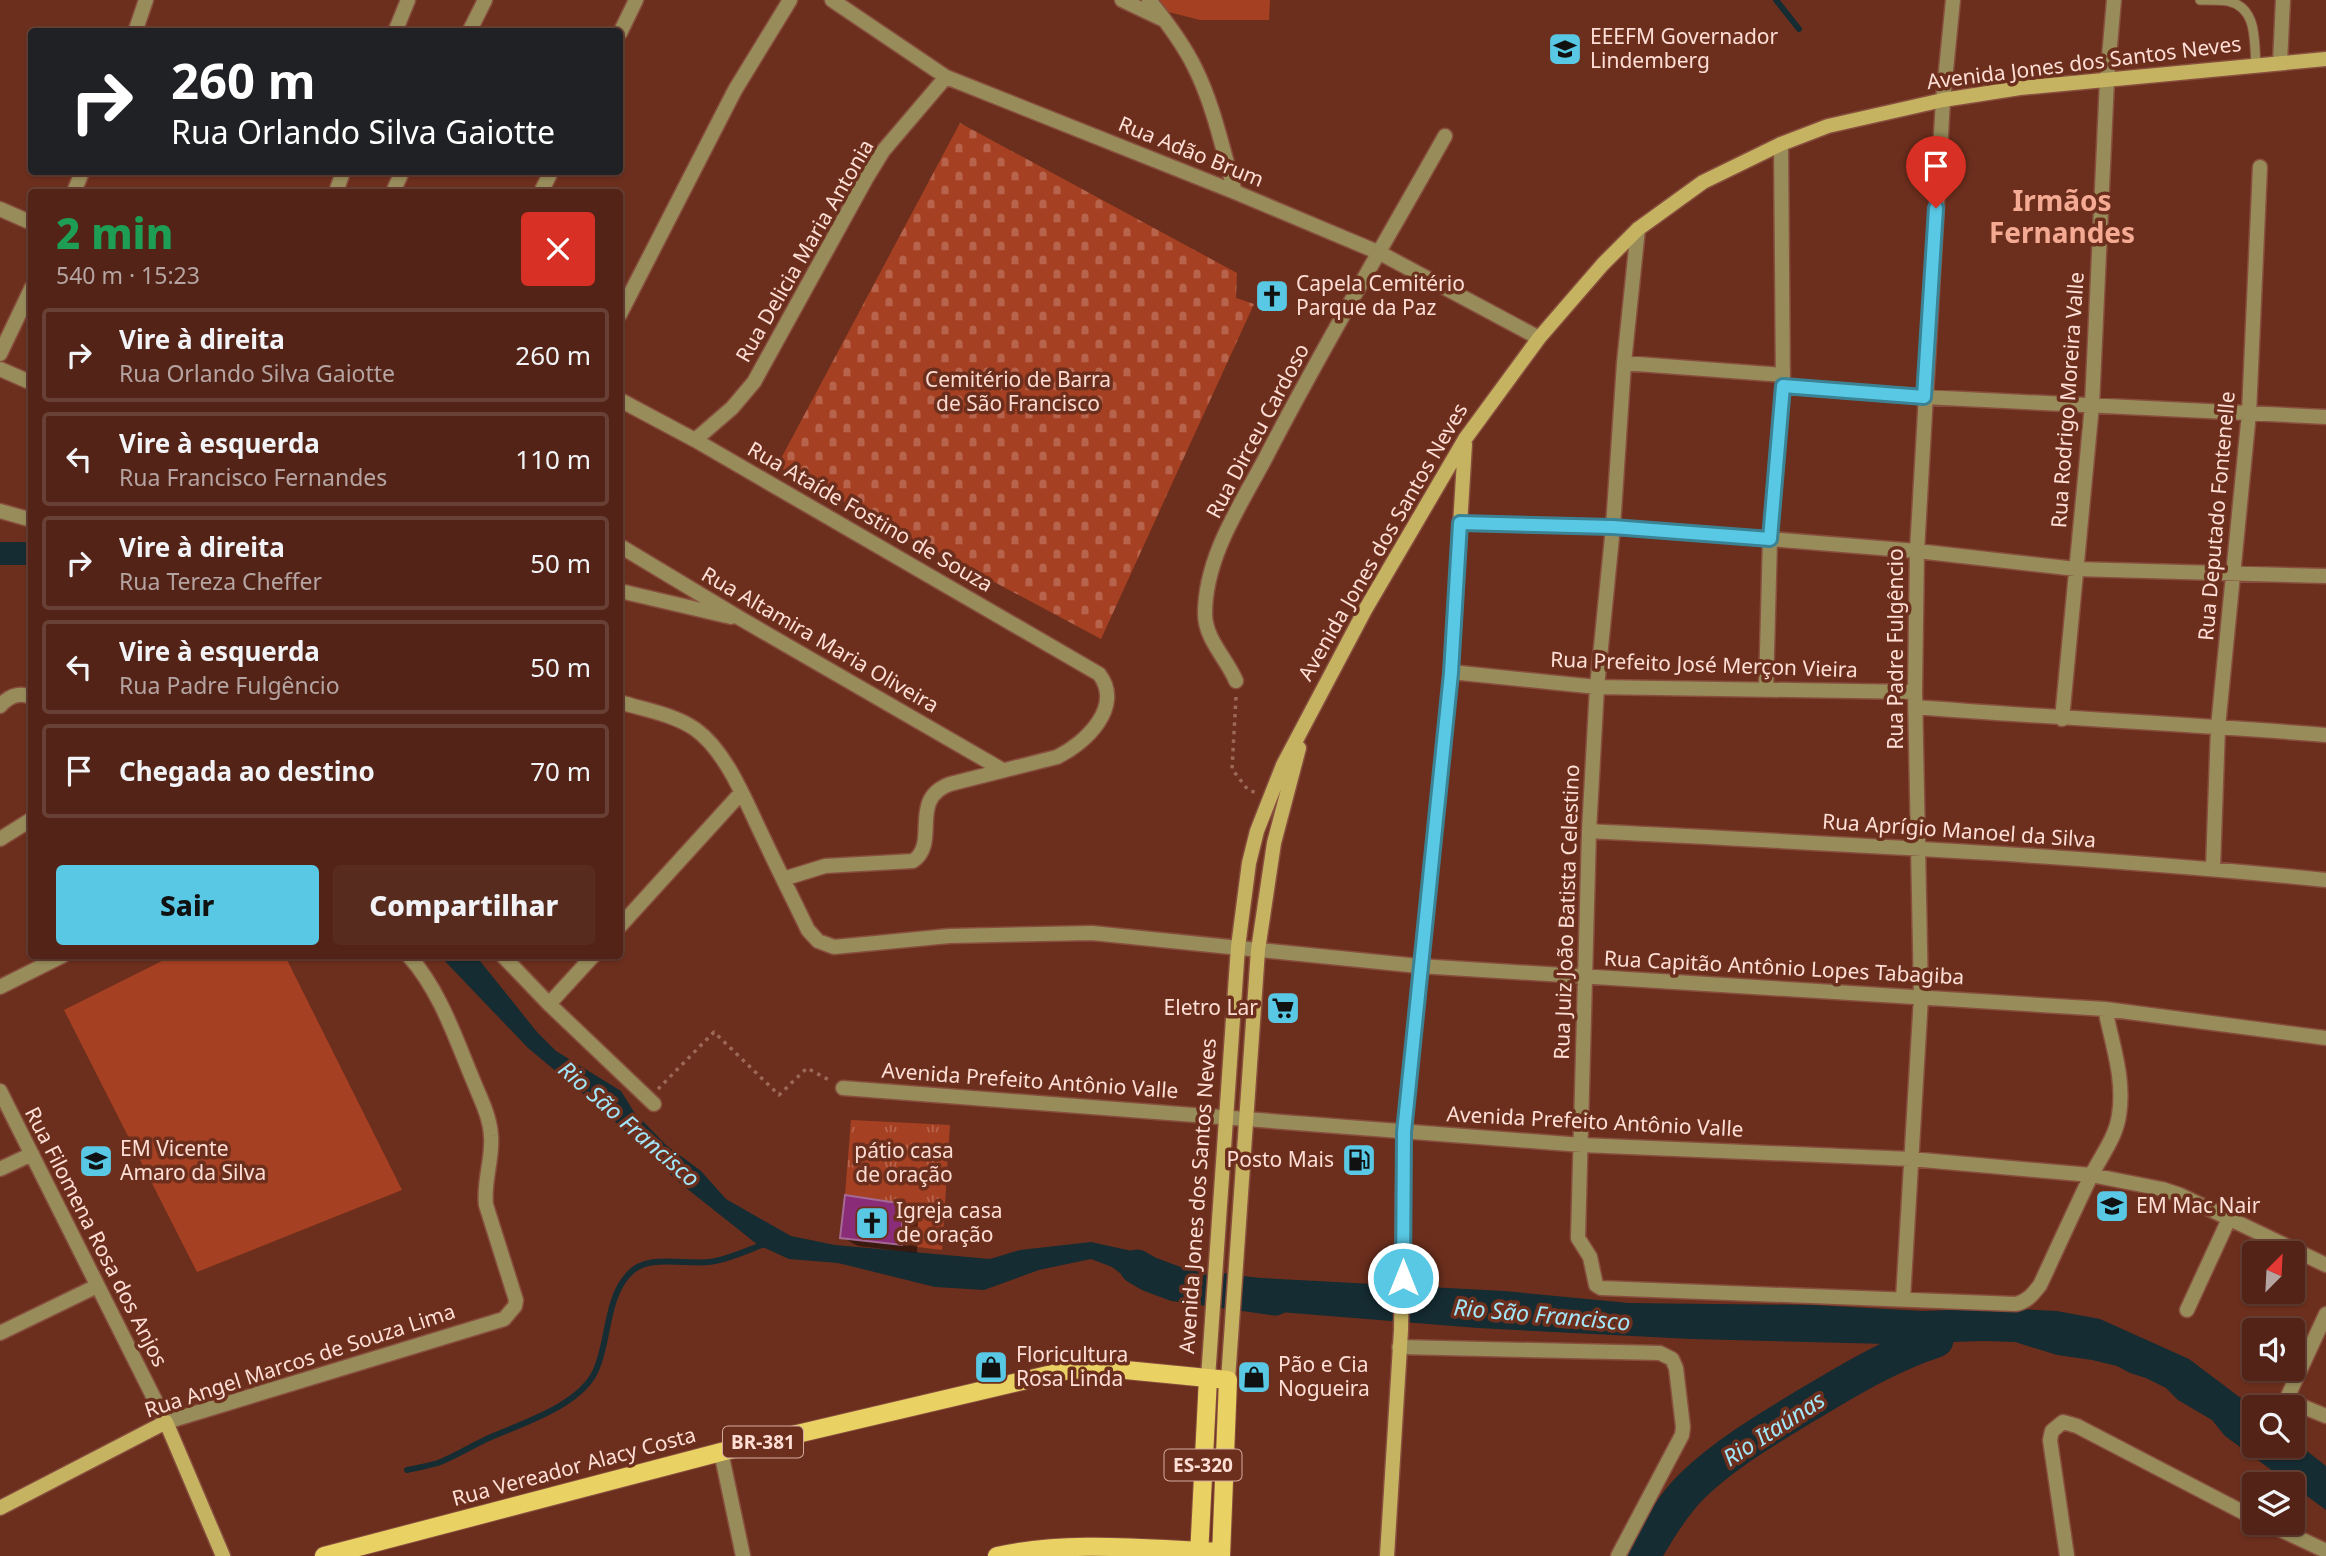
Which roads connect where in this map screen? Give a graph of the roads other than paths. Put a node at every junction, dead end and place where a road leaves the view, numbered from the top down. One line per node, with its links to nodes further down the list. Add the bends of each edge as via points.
1 (146, 0): 14 (street)
2 (408, 0): 15 (street)
3 (485, 0): 16 (street)
4 (636, 0): 17 (street)
5 (790, 0): 33 (street, via 734,90)
6 (832, 0): 21 (street, Rua Adão Brum)
7 (1122, 0): 13 (street)
8 (1149, 0): 13 (street)
9 (2114, 0): 22 (street, Rua Rodrigo Moreira Valle)
10 (2200, 0): 20 (lane, via 2228,1 2245,10 2253,25)
11 (2283, 0): 19 (street)
12 (1952, 1): 23 (street, Rua Padre Fulgêncio)
13 (1166, 21): 27 (street, via 1196,69)
14 (136, 28)
15 (397, 28)
16 (471, 28)
17 (622, 28)
18 (2326, 59): 19 (main road, Avenida Jones dos Santos Neves / ES-320)
19 (2280, 63): 20 (main road, Avenida Jones dos Santos Neves / ES-320)
20 (2256, 66): 22 (main road, Avenida Jones dos Santos Neves / ES-320)
21 (946, 77): 27 (street, Rua Adão Brum); 46 (street, Rua Delicia Maria Antonia, via 883,151 754,382)
22 (2107, 80): 23 (main road, Avenida Jones dos Santos Neves / ES-320); 42 (street, Rua Rodrigo Moreira Valle)
23 (1943, 100): 25 (main road, Avenida Jones dos Santos Neves / ES-320, via 1828,126); 40 (street, Rua Padre Fulgêncio)
24 (1446, 136): 31 (street, Rua Dirceu Cardoso)
25 (1781, 144): 30 (main road, Avenida Jones dos Santos Neves / ES-320, via 1703,182); 38 (street)
26 (2260, 167): 43 (street, Rua Deputado Fontenelle)
27 (1236, 192): 31 (street, Rua Adão Brum)
28 (0, 209): 29 (street)
29 (28, 221)
30 (1638, 229): 34 (main road, Avenida Jones dos Santos Neves / ES-320); 36 (street, Rua Juiz João Batista Celestino)
31 (1380, 253): 34 (street, Rua Adão Brum); 60 (street, Rua Dirceu Cardoso, via 1290,411 1213,562 1205,617)
32 (28, 295): 35 (street)
33 (623, 308)
34 (1539, 338): 45 (main road, Avenida Jones dos Santos Neves / ES-320)
35 (0, 354)
36 (1624, 363): 38 (street); 50 (street, Rua Juiz João Batista Celestino)
37 (0, 369): 39 (street)
38 (1783, 380): 40 (street); 51 (street)
39 (28, 381)
40 (1924, 397): 42 (street); 53 (street, Rua Padre Fulgêncio)
41 (623, 402): 46 (street, Rua Ataíde Fostino de Souza)
42 (2092, 405): 43 (street); 54 (street, Rua Rodrigo Moreira Valle)
43 (2249, 413): 44 (street); 55 (street, Rua Deputado Fontenelle)
44 (2326, 417)
45 (1465, 439): 49 (main road); 68 (main road, Avenida Jones dos Santos Neves / ES-320, via 1365,610)
46 (695, 440): 71 (street, Rua Ataíde Fostino de Souza, via 1099,674 1108,691 1105,710 1079,745 1057,757)
47 (0, 512): 48 (street)
48 (28, 519)
49 (1460, 523): 50 (street); 59 (main road)
50 (1613, 527): 51 (street); 61 (street, Rua Juiz João Batista Celestino)
51 (1770, 539): 53 (street); 62 (street)
52 (623, 548): 58 (street, Rua Altamira Maria Oliveira)
53 (1917, 551): 54 (street); 64 (street, Rua Padre Fulgêncio)
54 (2076, 569): 55 (street); 67 (street, Rua Rodrigo Moreira Valle)
55 (2235, 573): 56 (street); 69 (street, Rua Deputado Fontenelle)
56 (2326, 576)
57 (623, 593): 58 (street)
58 (743, 620): 71 (street, Rua Altamira Maria Oliveira)
59 (1451, 673): 61 (street, Rua Prefeito José Merçon Vieira); 87 (main road)
60 (1236, 681)
61 (1597, 687): 62 (street, Rua Prefeito José Merçon Vieira); 74 (street, Rua Juiz João Batista Celestino)
62 (1766, 689): 64 (street, Rua Prefeito José Merçon Vieira)
63 (28, 696): 66 (street, via 19,694)
64 (1915, 699): 67 (street, Rua Prefeito José Merçon Vieira); 76 (street, Rua Padre Fulgêncio)
65 (623, 703): 72 (street, Rua Capitão Antônio Lopes Tabagiba, via 680,720 697,731 720,755)
66 (0, 706)
67 (2062, 719): 69 (street, Rua Prefeito José Merçon Vieira)
68 (1304, 726): 81 (main road, Avenida Jones dos Santos Neves / ES-320, via 1269,798 1248,863); 82 (main road, Avenida Jones dos Santos Neves / ES-320, via 1274,844)
69 (2218, 727): 70 (street, Rua Prefeito José Merçon Vieira); 77 (street, Rua Deputado Fontenelle)
70 (2326, 736)
71 (1001, 769): 78 (street, via 936,790 927,807 923,847 913,861 825,866)
72 (741, 793): 78 (street, Rua Capitão Antônio Lopes Tabagiba); 80 (street)
73 (28, 822): 75 (street)
74 (1589, 831): 76 (street, Rua Aprígio Manoel da Silva); 88 (street, Rua Juiz João Batista Celestino)
75 (0, 839)
76 (1920, 848): 77 (street, Rua Aprígio Manoel da Silva); 90 (street, Rua Padre Fulgêncio)
77 (2213, 868): 79 (street, Rua Aprígio Manoel da Silva)
78 (783, 879): 81 (street, Rua Capitão Antônio Lopes Tabagiba, via 812,936 834,947 949,936 1092,933)
79 (2326, 880)
80 (623, 923)
81 (1238, 947): 82 (street, Rua Capitão Antônio Lopes Tabagiba); 97 (main road, Avenida Jones dos Santos Neves / ES-320)
82 (1258, 950): 87 (street, Rua Capitão Antônio Lopes Tabagiba); 98 (main road, Avenida Jones dos Santos Neves / ES-320)
83 (56, 959): 89 (street)
84 (412, 959): 116 (street, Rua Angel Marcos de Souza Lima, via 448,1018 488,1119 492,1143 484,1194 515,1306 504,1319)
85 (506, 959): 91 (street)
86 (590, 959): 91 (street)
87 (1419, 966): 88 (street, Rua Capitão Antônio Lopes Tabagiba); 99 (main road)
88 (1586, 978): 90 (street, Rua Capitão Antônio Lopes Tabagiba); 100 (street, Rua Juiz João Batista Celestino)
89 (0, 987)
90 (1921, 997): 92 (street, Rua Capitão Antônio Lopes Tabagiba); 102 (street, Rua Padre Fulgêncio)
91 (549, 1004): 96 (street)
92 (2105, 1009): 93 (street, Rua Capitão Antônio Lopes Tabagiba); 104 (street, via 2118,1072 2119,1114)
93 (2326, 1038)
94 (843, 1088): 97 (street, Avenida Prefeito Antônio Valle)
95 (0, 1091): 101 (street, Rua Filomena Rosa dos Anjos)
96 (652, 1101)
97 (1227, 1117): 98 (street, Avenida Prefeito Antônio Valle); 113 (main road, Avenida Jones dos Santos Neves / ES-320)
98 (1248, 1119): 99 (street, Avenida Prefeito Antônio Valle); 114 (main road, Avenida Jones dos Santos Neves / ES-320)
99 (1404, 1132): 100 (street, Avenida Prefeito Antônio Valle); 112 (main road)
100 (1582, 1144): 102 (street, Avenida Prefeito Antônio Valle); 108 (street, Rua Juiz João Batista Celestino, via 1578,1238 1590,1257 1598,1287)
101 (32, 1154): 103 (street); 107 (street, Rua Filomena Rosa dos Anjos)
102 (1911, 1159): 104 (street, Avenida Prefeito Antônio Valle); 108 (street, Rua Padre Fulgêncio)
103 (0, 1169)
104 (2091, 1175): 105 (street, Avenida Prefeito Antônio Valle, via 2162,1189); 108 (street, via 2040,1285 2028,1299 2016,1304)
105 (2229, 1219): 106 (street, Avenida Prefeito Antônio Valle); 109 (street)
106 (2326, 1265)
107 (97, 1286): 111 (street); 116 (street, Rua Filomena Rosa dos Anjos)
108 (1903, 1299)
109 (2187, 1310)
110 (2326, 1314): 115 (street, via 2289,1394 2294,1403)
111 (0, 1333)
112 (1399, 1347): 129 (main road); 130 (street, via 1668,1356 1676,1368 1682,1435)
113 (1208, 1378): 114 (main road, BR-381); 117 (main road, Rua Vereador Alacy Costa / BR-381, via 1105,1368 1069,1370); 123 (main road, Avenida Jones dos Santos Neves / ES-320)
114 (1228, 1380): 124 (main road, Avenida Jones dos Santos Neves / ES-320)
115 (2326, 1416)
116 (166, 1422): 118 (main road, Rua Angel Marcos de Souza Lima); 125 (main road, Rua Filomena Rosa dos Anjos)
117 (722, 1452): 126 (main road, Rua Vereador Alacy Costa / BR-381); 127 (street)
118 (0, 1508)
119 (2242, 1512): 131 (street, via 2063,1422 2050,1440)
120 (2291, 1535): 122 (street)
121 (1045, 1552): 123 (main road); 128 (main road)
122 (2326, 1552)
123 (1199, 1553): 124 (main road)
124 (1221, 1554)
125 (223, 1556)
126 (324, 1556)
127 (743, 1556)
128 (997, 1556)
129 (1387, 1556)
130 (1618, 1556)
131 (2067, 1556)

